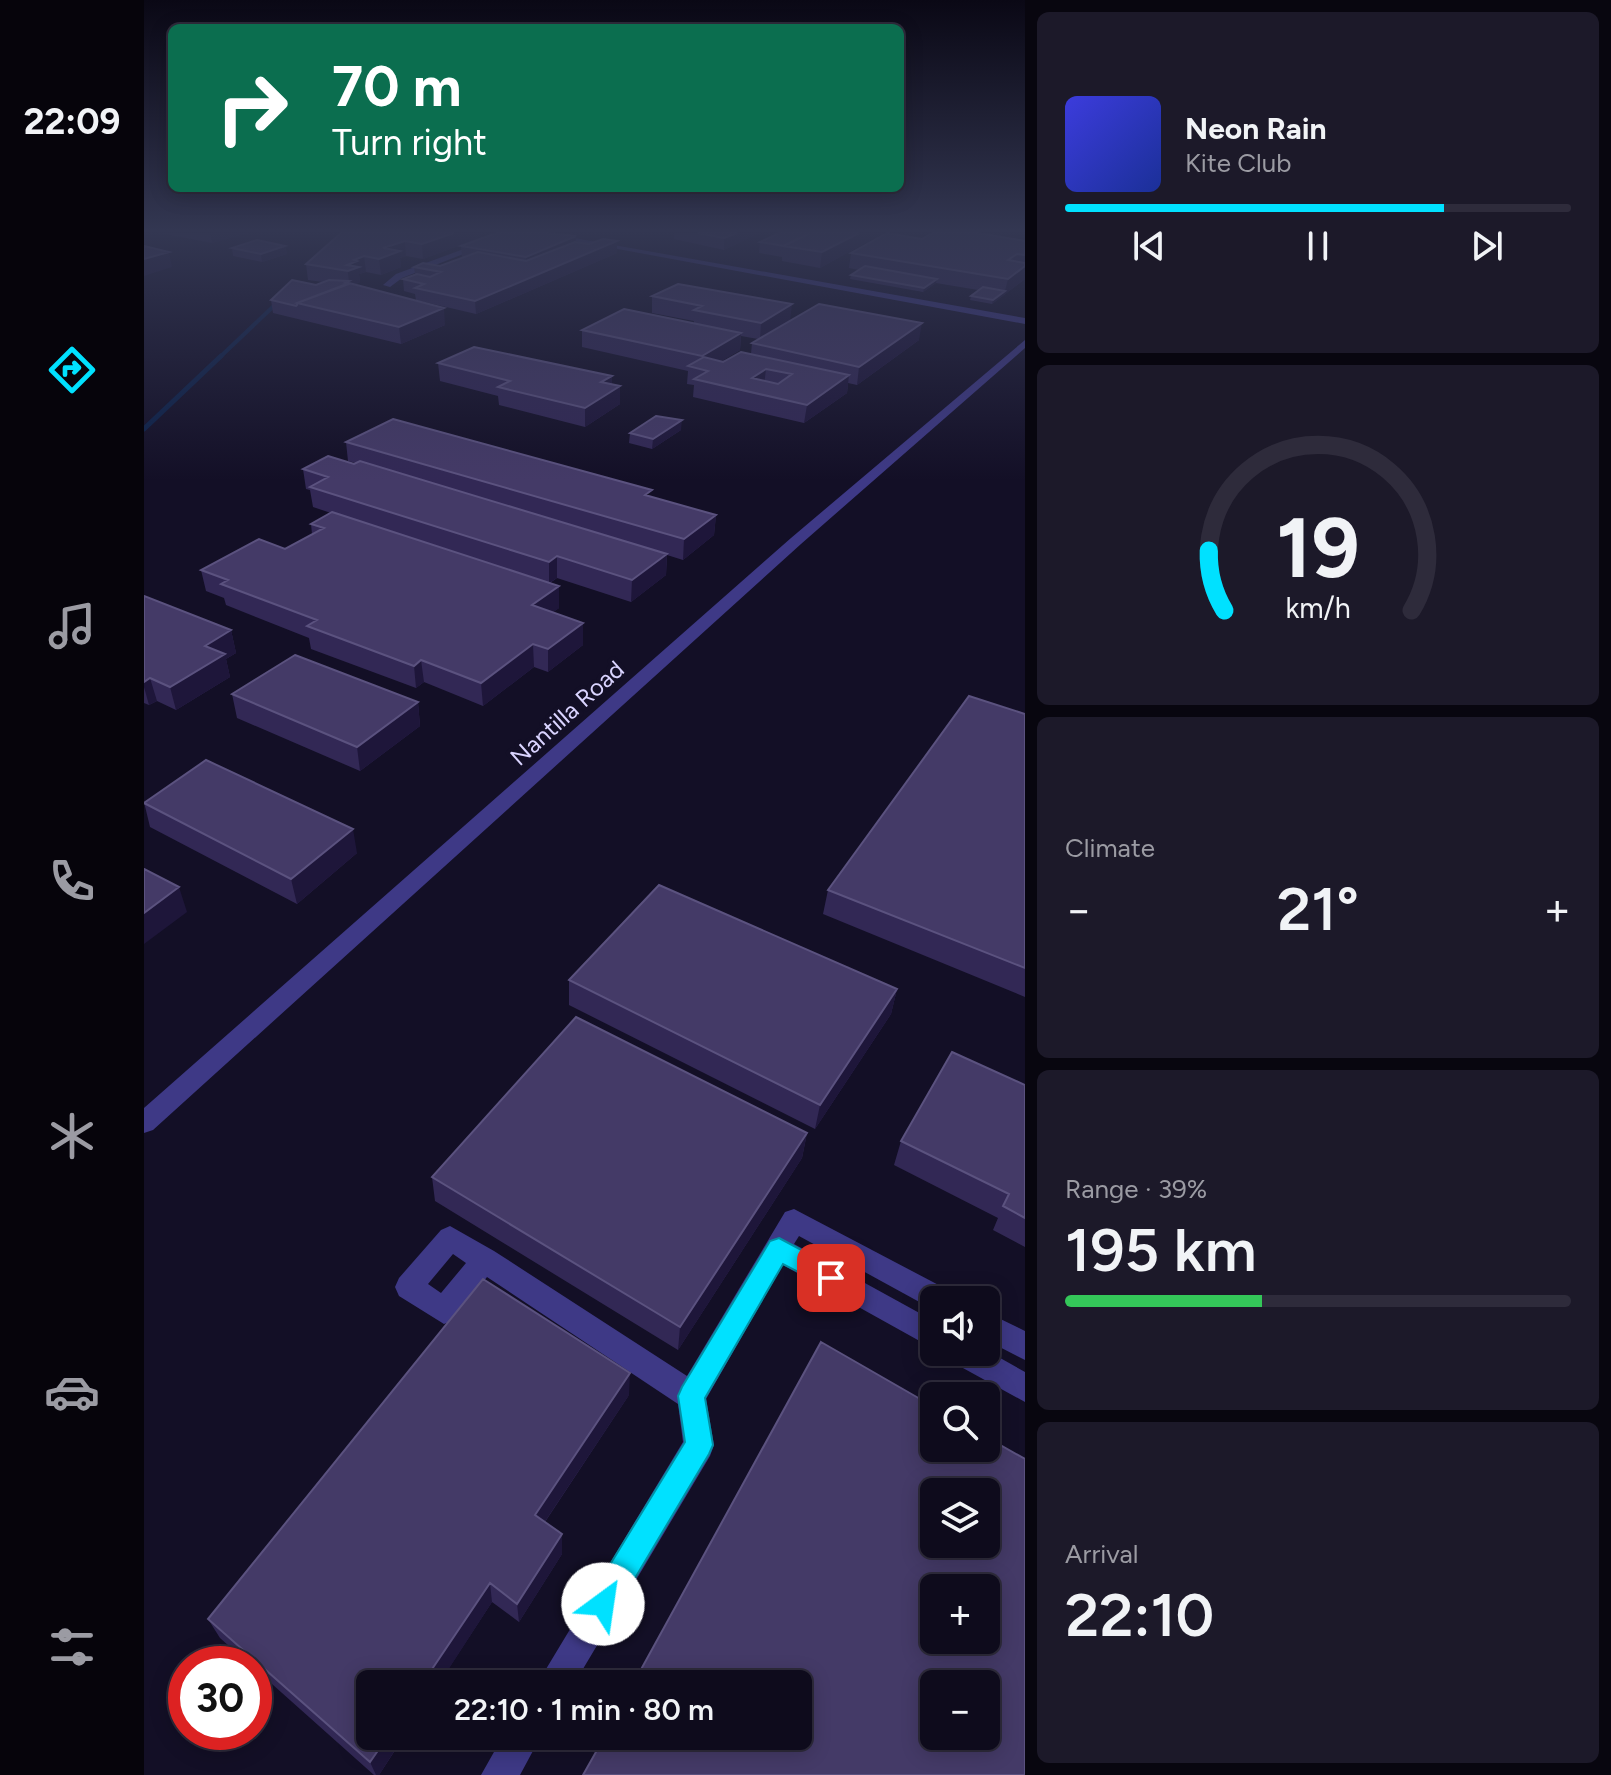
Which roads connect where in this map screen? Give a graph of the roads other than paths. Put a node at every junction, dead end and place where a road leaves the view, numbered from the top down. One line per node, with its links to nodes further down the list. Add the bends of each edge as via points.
1 (996, 316): 2 (street)
2 (1025, 321)
3 (1025, 343): 4 (street, Nantilla Road)
4 (144, 1123)
5 (779, 1249): 7 (street, via 794,1220); 8 (street); 13 (street)
6 (485, 1260): 13 (street)
7 (920, 1289)
8 (920, 1328)
9 (1000, 1333): 10 (street)
10 (1025, 1346)
11 (986, 1366): 12 (street)
12 (1025, 1388)
13 (691, 1396): 14 (street, via 699,1445)
14 (562, 1670)
15 (514, 1750): 16 (street)
16 (499, 1775)

